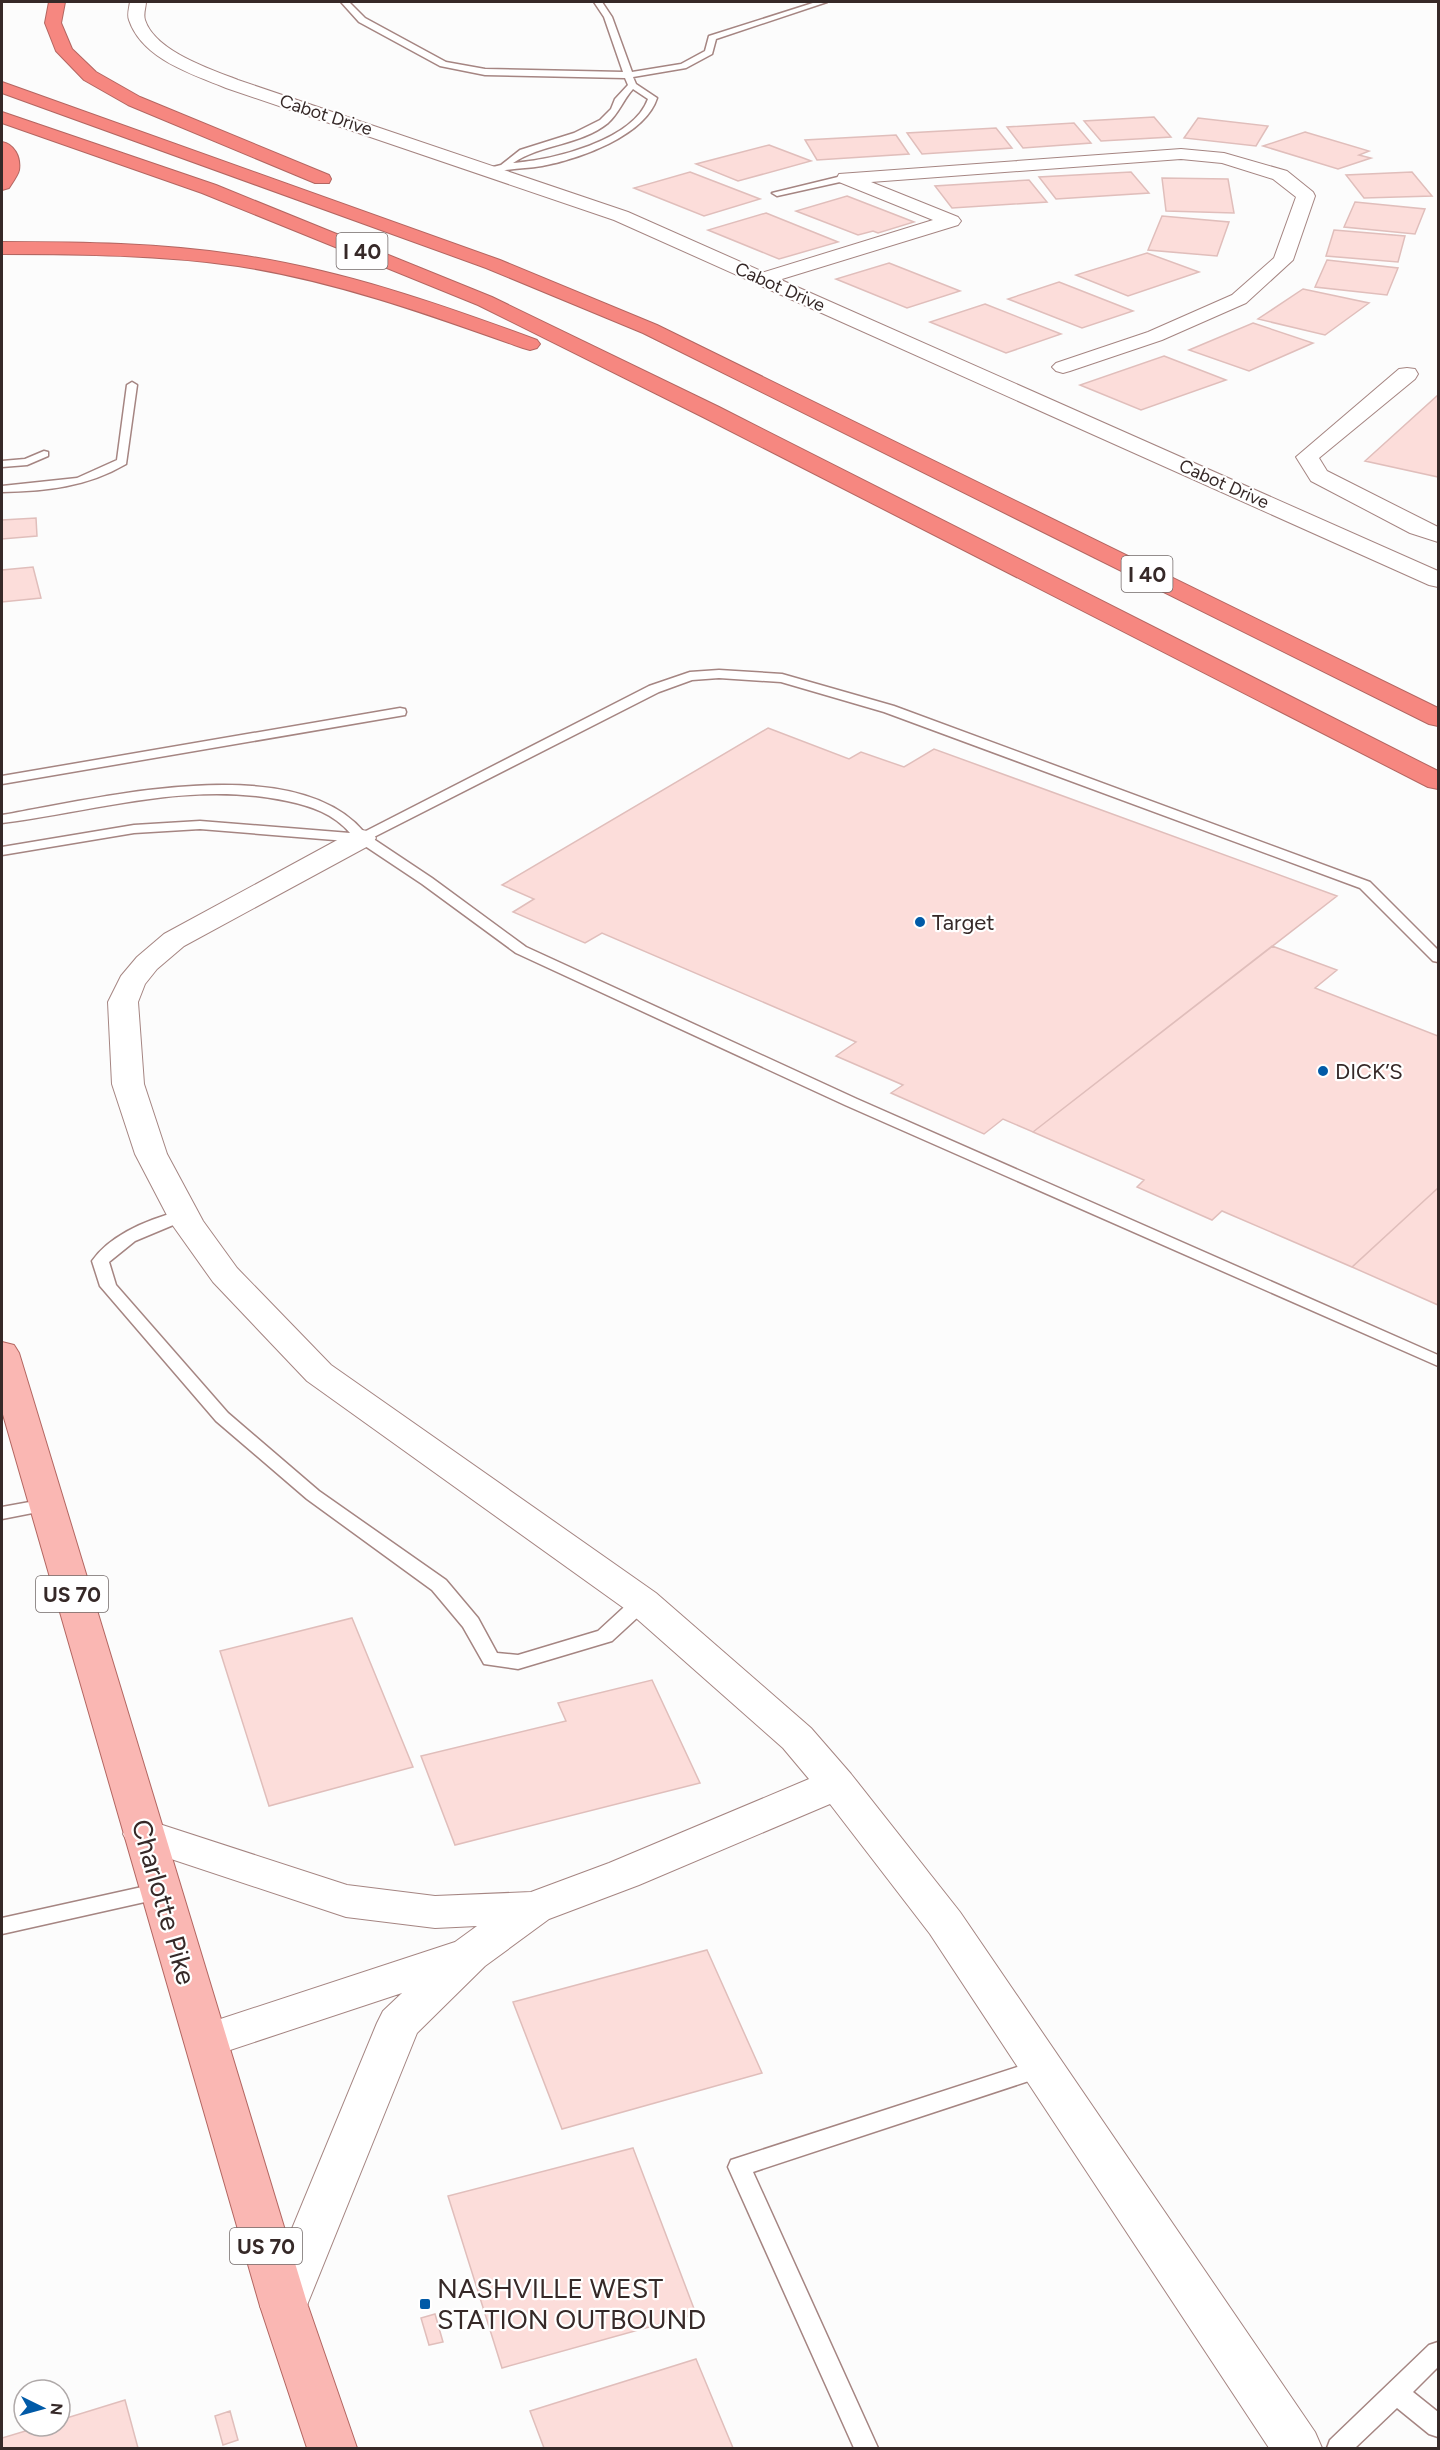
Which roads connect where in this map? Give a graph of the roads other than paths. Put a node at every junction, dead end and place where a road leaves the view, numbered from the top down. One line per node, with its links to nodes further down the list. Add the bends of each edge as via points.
1 (57, 2): 14 (highway, via 53,23 64,51 90,76 134,101)
2 (138, 2): 11 (street, Cabot Drive, via 136,20 148,38 178,61 232,84)
3 (345, 2): 6 (lane, via 362,20 443,64 485,72)
4 (598, 2): 6 (lane, via 608,17)
5 (823, 2): 6 (lane, via 712,38 709,52 683,66)
6 (628, 75): 7 (lane)
7 (632, 85): 11 (lane, via 603,122 577,135 523,152); 11 (lane, via 653,98 649,110 629,128 545,162)
8 (2, 87): 18 (highway, I 40)
9 (2, 117): 23 (highway, I 40, via 209,189 485,302)
10 (2, 147): 13 (highway, via 7,151 9,170)
11 (497, 168): 19 (street, Cabot Drive, via 621,216)
12 (846, 178): 15 (lane); 19 (street, via 951,221); 20 (street, via 1181,154 1224,158 1280,175 1306,196 1283,260 1239,299 1155,336)
13 (2, 184)
14 (336, 185)
15 (777, 194)
16 (389, 207): 18 (highway)
17 (2, 248): 23 (highway, via 198,255 286,270 392,296 485,327)
18 (493, 264): 30 (highway, I 40, via 650,329)
19 (762, 279): 28 (street, Cabot Drive)
20 (1063, 367)
21 (1407, 374): 27 (street, via 1307,457 1319,476)
22 (132, 385): 26 (lane, via 122,462 101,476 71,484)
23 (711, 412): 32 (highway, I 40)
24 (45, 454): 25 (lane, via 27,462)
25 (2, 464)
26 (2, 489)
27 (1438, 535)
28 (1435, 575)
29 (400, 712): 31 (lane)
30 (1438, 718)
31 (2, 780)
32 (1438, 781)
33 (2, 819): 34 (lane, via 189,789 261,791 313,802 346,819)
34 (363, 838): 35 (lane, via 200,825 134,829); 36 (lane, via 654,689 690,676 782,678 889,709 1365,885); 37 (street, via 174,940 131,982 123,1002 128,1084 151,1154); 39 (lane, via 521,950 851,1102)
35 (2, 851)
36 (1438, 958)
37 (184, 1215): 42 (street, via 225,1275 319,1373); 42 (lane, via 116,1244 100,1262 108,1286 222,1417 313,1495 439,1585 471,1623 491,1659 518,1662 605,1636)
38 (2, 1353): 40 (main road, Charlotte Pike / US 70)
39 (1438, 1361)
40 (46, 1505): 41 (lane); 44 (main road, Charlotte Pike / US 70)
41 (2, 1513)
42 (642, 1602): 43 (street, via 797,1738)
43 (837, 1784): 46 (street); 50 (street, via 945,1923)
44 (144, 1834): 45 (main road, Charlotte Pike / US 70); 46 (street, via 346,1901 435,1912)
45 (160, 1892): 47 (lane); 49 (main road, Charlotte Pike / US 70)
46 (534, 1908): 48 (street)
47 (2, 1926)
48 (470, 1954): 49 (street); 51 (street, via 399,2023)
49 (206, 2041): 51 (main road, Charlotte Pike / US 70)
50 (1041, 2068): 56 (lane, via 739,2167); 57 (street)
51 (284, 2306): 55 (main road, Charlotte Pike / US 70)
52 (1438, 2352): 53 (lane)
53 (1396, 2393): 54 (lane); 58 (lane)
54 (1438, 2426)
55 (332, 2448)
56 (866, 2448)
57 (1297, 2448)
58 (1339, 2448)

